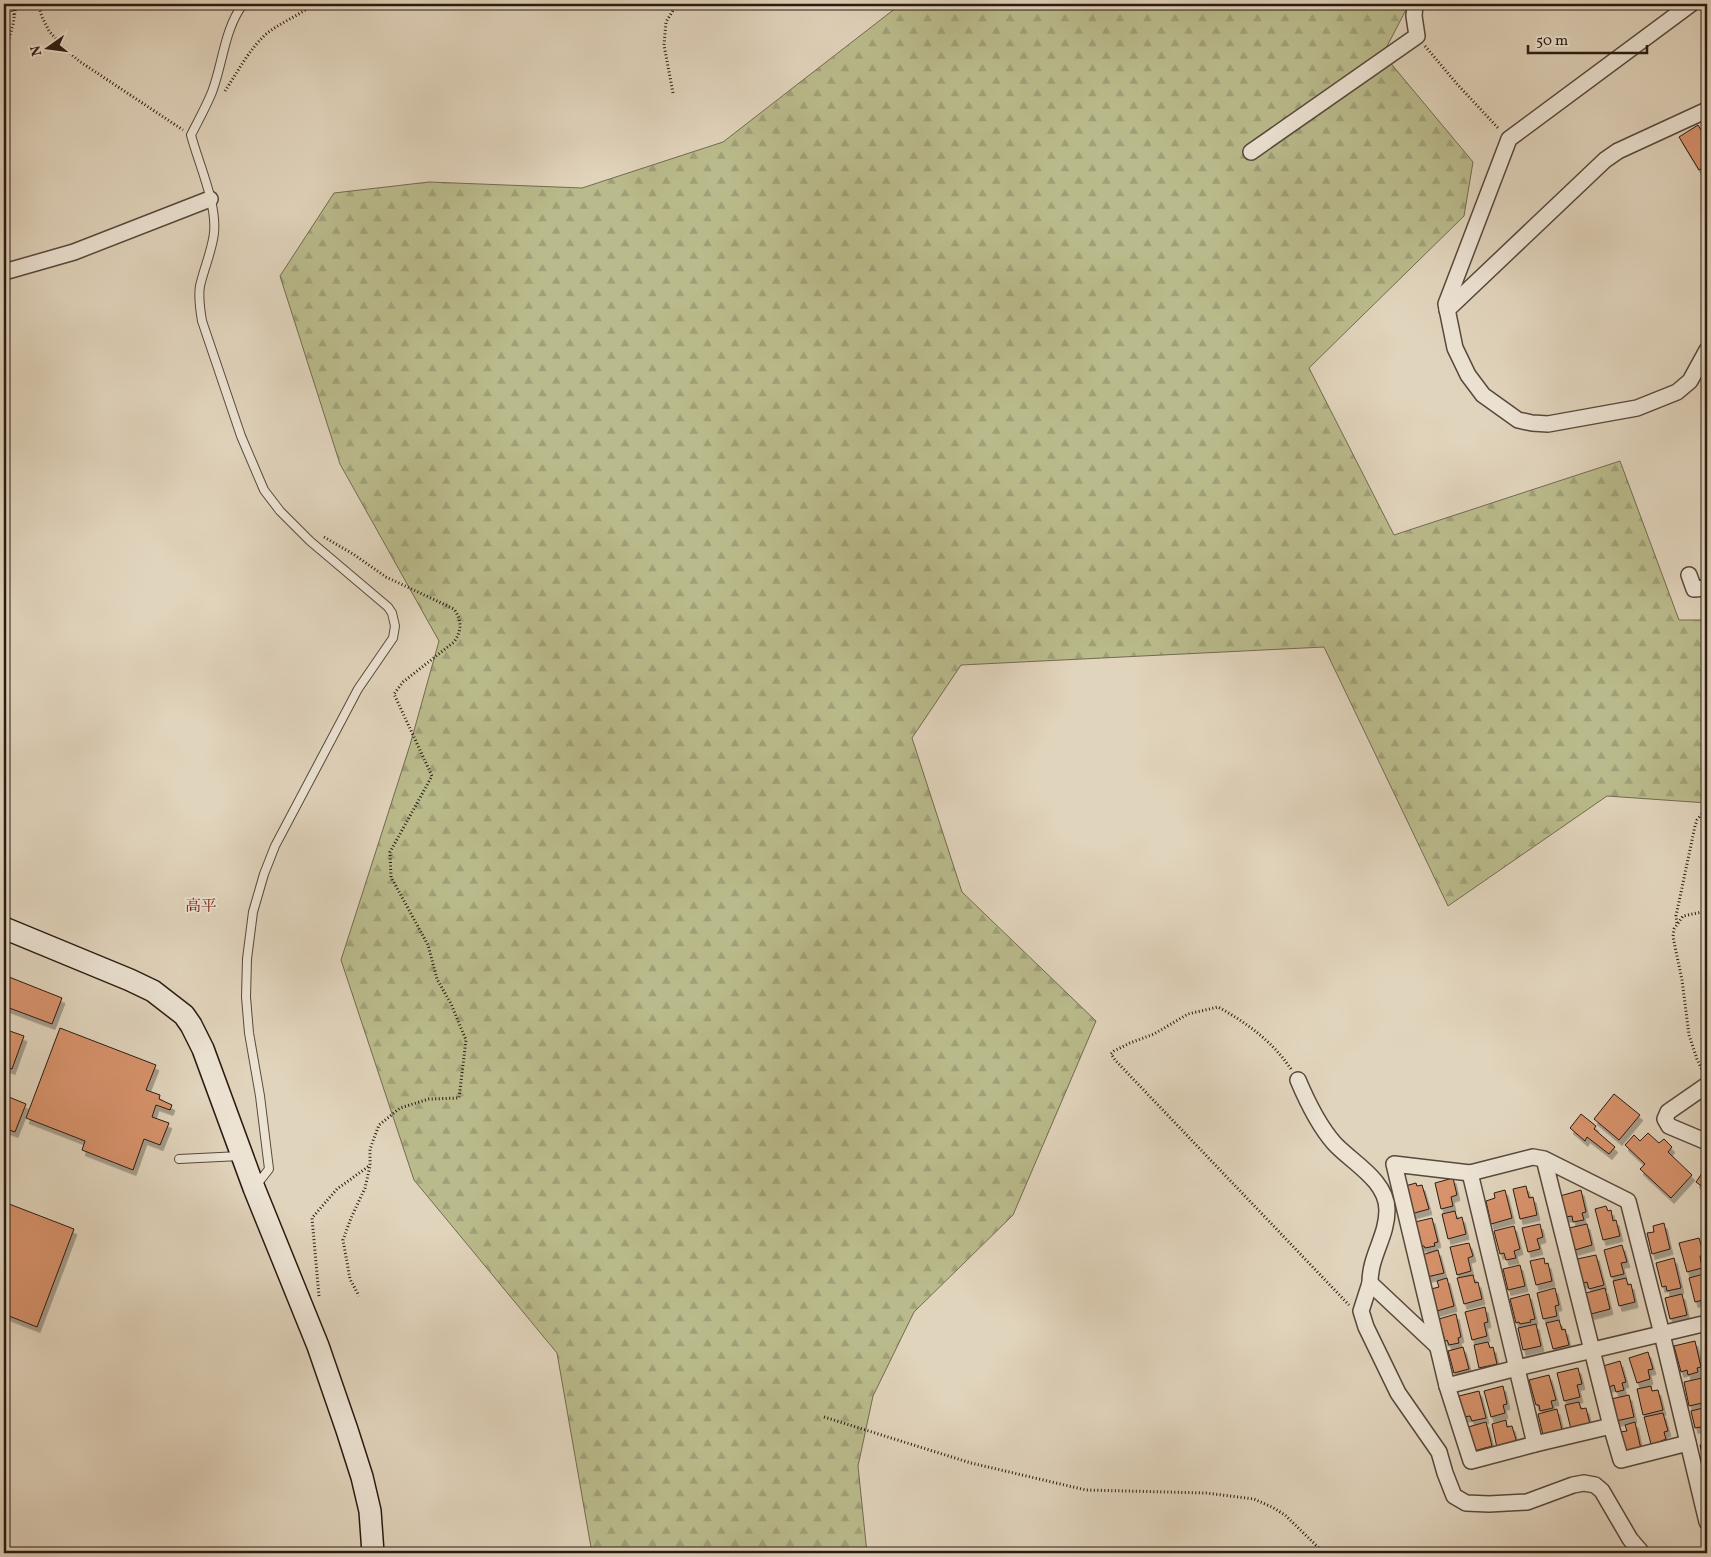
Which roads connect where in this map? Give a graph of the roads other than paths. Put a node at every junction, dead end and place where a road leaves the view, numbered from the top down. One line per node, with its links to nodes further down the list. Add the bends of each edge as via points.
1 (243, 4): 6 (lane, via 228,36 212,92 191,135)
2 (1415, 4): 5 (street, via 1417,36)
3 (1691, 4): 8 (street, via 1509,139 1446,304)
4 (1707, 110): 8 (street, via 1605,160)
5 (1251, 152)
6 (210, 199): 7 (street, via 74,252); 20 (lane, via 214,235 200,288 199,306 254,468 264,490 280,511 304,536 388,608 394,626 393,638 358,689 275,846 253,912 246,997 269,1169)
7 (4, 272)
8 (1447, 310): 9 (street, via 1455,348 1468,375 1483,395 1518,420 1532,423 1548,424 1637,408 1677,392 1690,381)
9 (1707, 350)
10 (1689, 575): 11 (street, via 1694,589)
11 (1707, 588)
12 (4, 928): 16 (street, via 154,991 184,1015 203,1050)
13 (1298, 1080): 21 (street, via 1306,1100 1334,1142 1379,1186 1387,1208 1384,1232 1370,1270)
14 (1705, 1080): 15 (street, via 1668,1112 1665,1119 1669,1126)
15 (1707, 1142)
16 (242, 1156): 17 (lane); 20 (street)
17 (179, 1159)
18 (1544, 1159): 19 (street, via 1533,1157); 23 (street, via 1628,1202); 25 (street)
19 (1470, 1173): 24 (street, via 1394,1164); 26 (street)
20 (254, 1188): 32 (street, via 318,1346 347,1430 370,1511)
21 (1370, 1283): 24 (street); 33 (street, via 1361,1311 1363,1318 1398,1393 1439,1452 1454,1496 1466,1503 1527,1502 1573,1484 1594,1485 1602,1491)
22 (1707, 1323): 23 (street)
23 (1662, 1334): 25 (street); 29 (street)
24 (1436, 1345): 27 (street)
25 (1591, 1350): 26 (street); 28 (street)
26 (1517, 1368): 27 (street); 30 (street)
27 (1447, 1386): 30 (street, via 1471,1461)
28 (1610, 1426): 29 (street, via 1620,1460); 30 (street)
29 (1688, 1443): 31 (street)
30 (1535, 1444)
31 (1707, 1522)
32 (373, 1553)
33 (1642, 1553)

